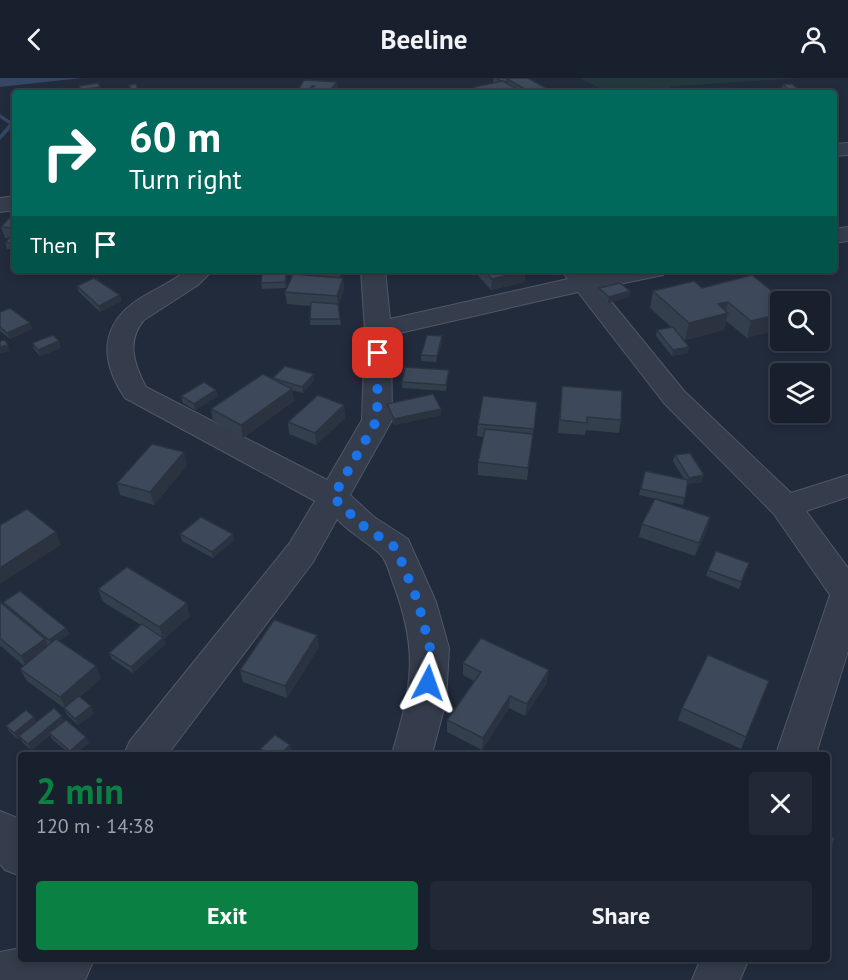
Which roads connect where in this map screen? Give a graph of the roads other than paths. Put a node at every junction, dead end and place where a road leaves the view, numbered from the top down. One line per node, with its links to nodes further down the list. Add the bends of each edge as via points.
1 (196, 273): 7 (street, via 137,310 121,334 120,359 135,392)
2 (373, 273): 5 (street)
3 (617, 273): 4 (street)
4 (579, 276): 5 (street); 8 (street, via 674,397)
5 (378, 330): 7 (street, via 377,420)
6 (848, 486): 8 (street)
7 (333, 497): 10 (street, via 301,553); 11 (street, via 362,525 396,548 418,602 430,648 427,701)
8 (786, 506): 9 (street)
9 (848, 594): 12 (street)
10 (146, 752)
11 (413, 752)
12 (797, 752)
13 (0, 831): 14 (street)
14 (18, 852)
15 (723, 962): 18 (street)
16 (73, 967): 17 (street)
17 (0, 976)
18 (716, 980)

